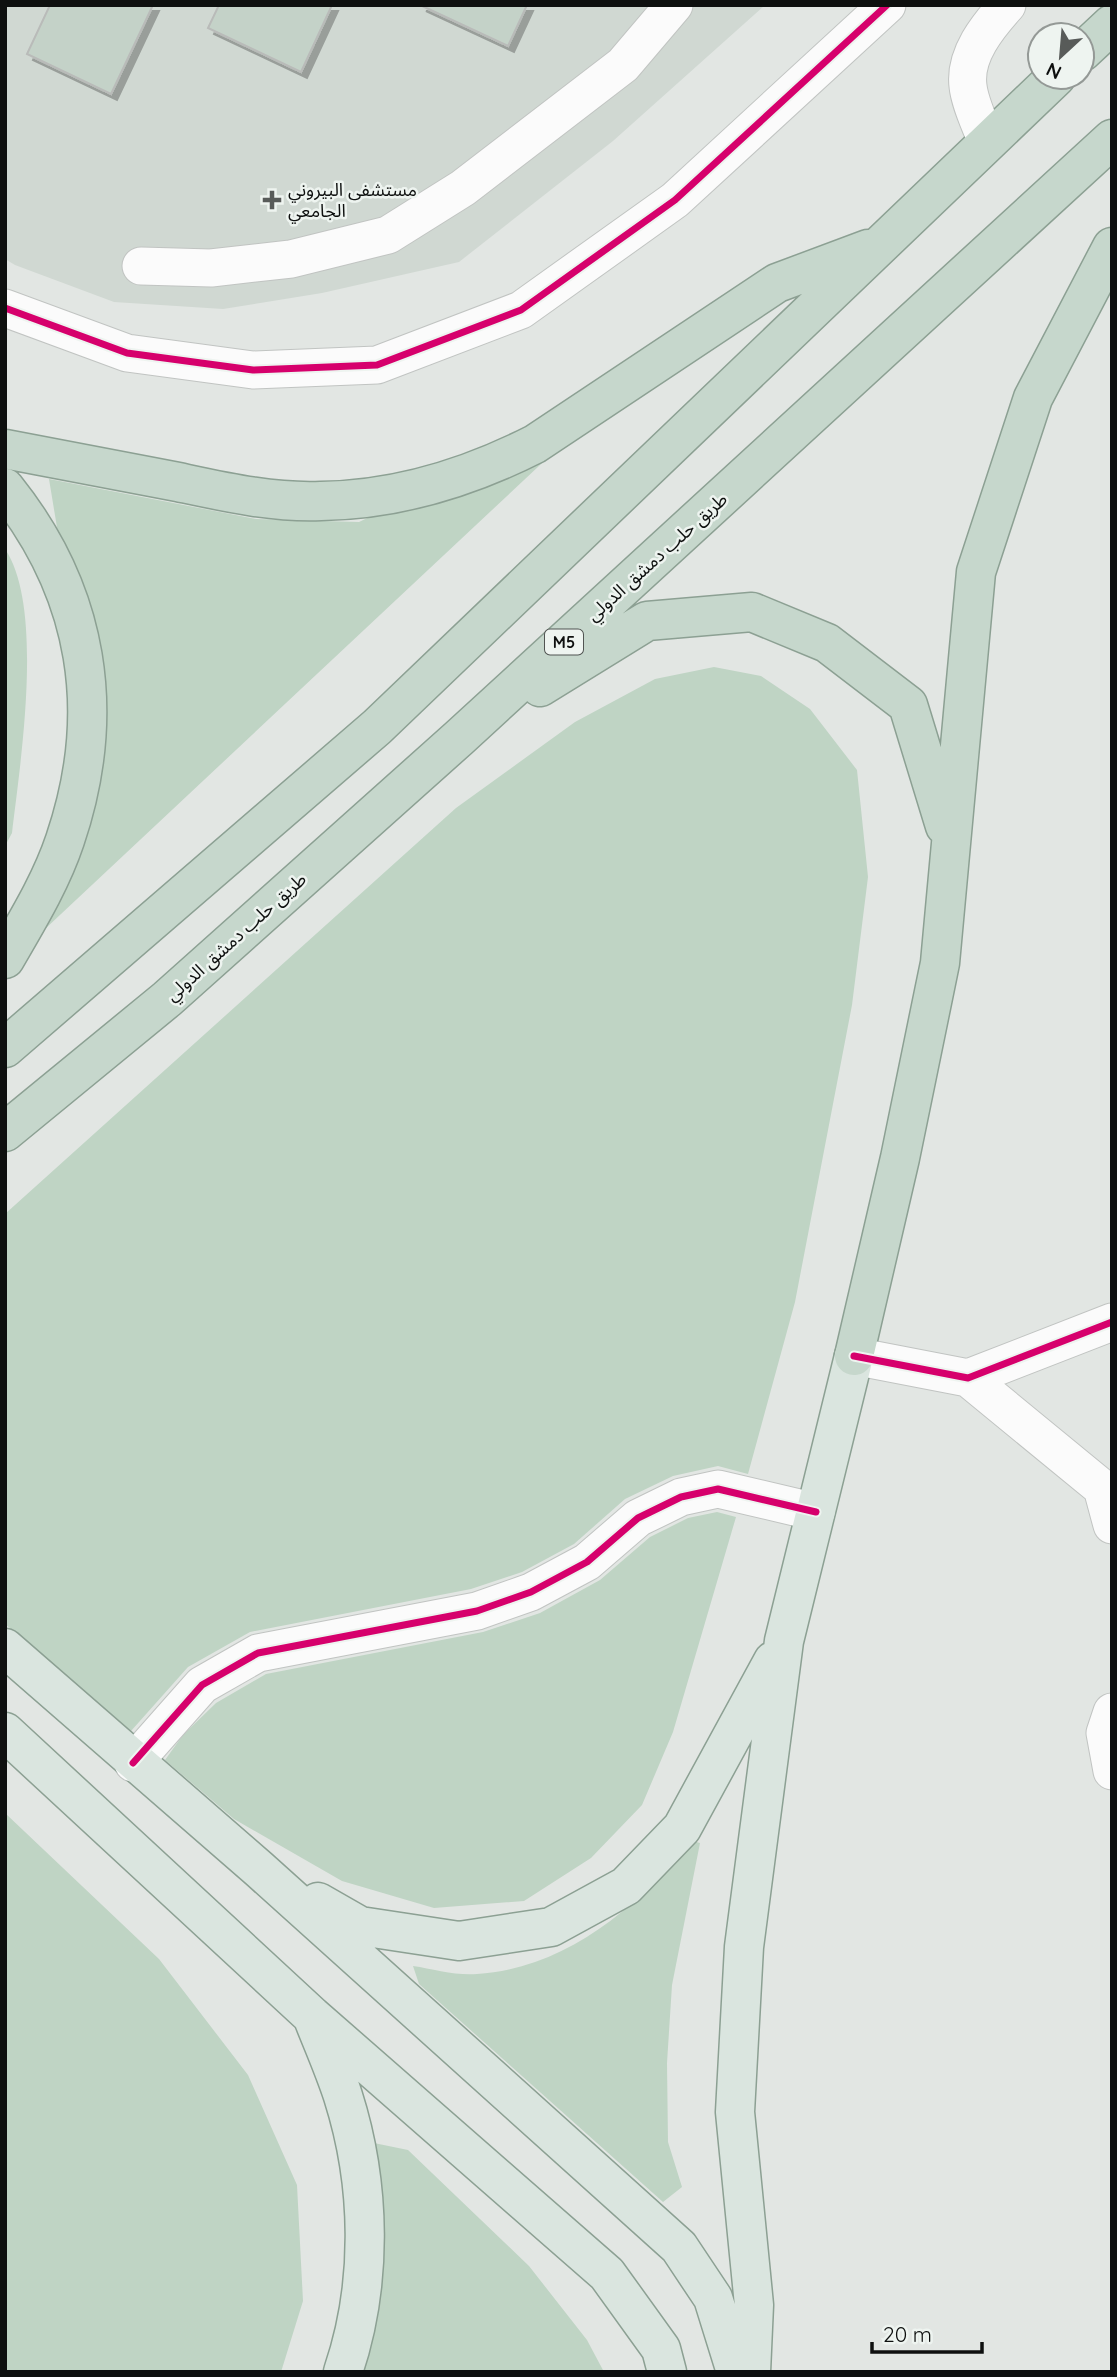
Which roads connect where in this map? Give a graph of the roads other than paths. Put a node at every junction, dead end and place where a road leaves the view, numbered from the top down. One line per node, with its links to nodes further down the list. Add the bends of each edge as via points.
1 (674, 5): 11 (street, via 623,65 463,188 388,235 291,260 211,268)
2 (887, 5): 12 (street, via 675,200 521,310 377,365 253,370 127,353)
3 (1007, 5): 8 (street, via 989,25 970,64 967,85)
4 (1112, 24): 5 (highway)
5 (1096, 39)
6 (1041, 91): 8 (highway)
7 (1112, 139): 15 (highway, طريق حلب دمشق الدولي / M5)
8 (987, 143): 9 (highway)
9 (884, 243): 13 (highway, via 777,283 535,444 497,463 417,490 331,501 270,499); 18 (highway, via 377,727)
10 (1112, 247): 16 (highway, via 1033,398 976,572)
11 (141, 266)
12 (5, 308)
13 (5, 449)
14 (5, 488): 17 (highway, via 29,518 67,590 88,680 89,723 65,841 41,896)
15 (459, 738): 16 (highway, via 647,621 752,612 827,643 908,705); 19 (highway, طريق حلب دمشق الدولي / M5, via 167,999)
16 (951, 845): 21 (highway, via 940,963)
17 (5, 959)
18 (5, 1048)
19 (5, 1132)
20 (1112, 1322): 22 (street)
21 (854, 1356): 22 (street); 23 (main road)
22 (968, 1378): 24 (street, via 1102,1488)
23 (816, 1512): 25 (main road); 29 (street, via 718,1489 681,1497 638,1518 587,1562 531,1592 477,1611 258,1653 202,1685)
24 (1112, 1525)
25 (784, 1641): 31 (main road, via 682,1828 626,1886 551,1927 459,1941 360,1926); 36 (main road, via 744,1947 735,2112 754,2305)
26 (5, 1648): 29 (main road)
27 (1112, 1712): 30 (street, via 1105,1733)
28 (5, 1732): 32 (main road)
29 (133, 1763): 31 (main road)
30 (1112, 1771)
31 (259, 1869): 35 (main road, via 679,2247 713,2298)
32 (312, 2016): 33 (main road, via 343,2096 359,2159 365,2224 362,2288); 34 (main road, via 607,2274 661,2349)
33 (343, 2372)
34 (667, 2372)
35 (736, 2372)
36 (751, 2372)

